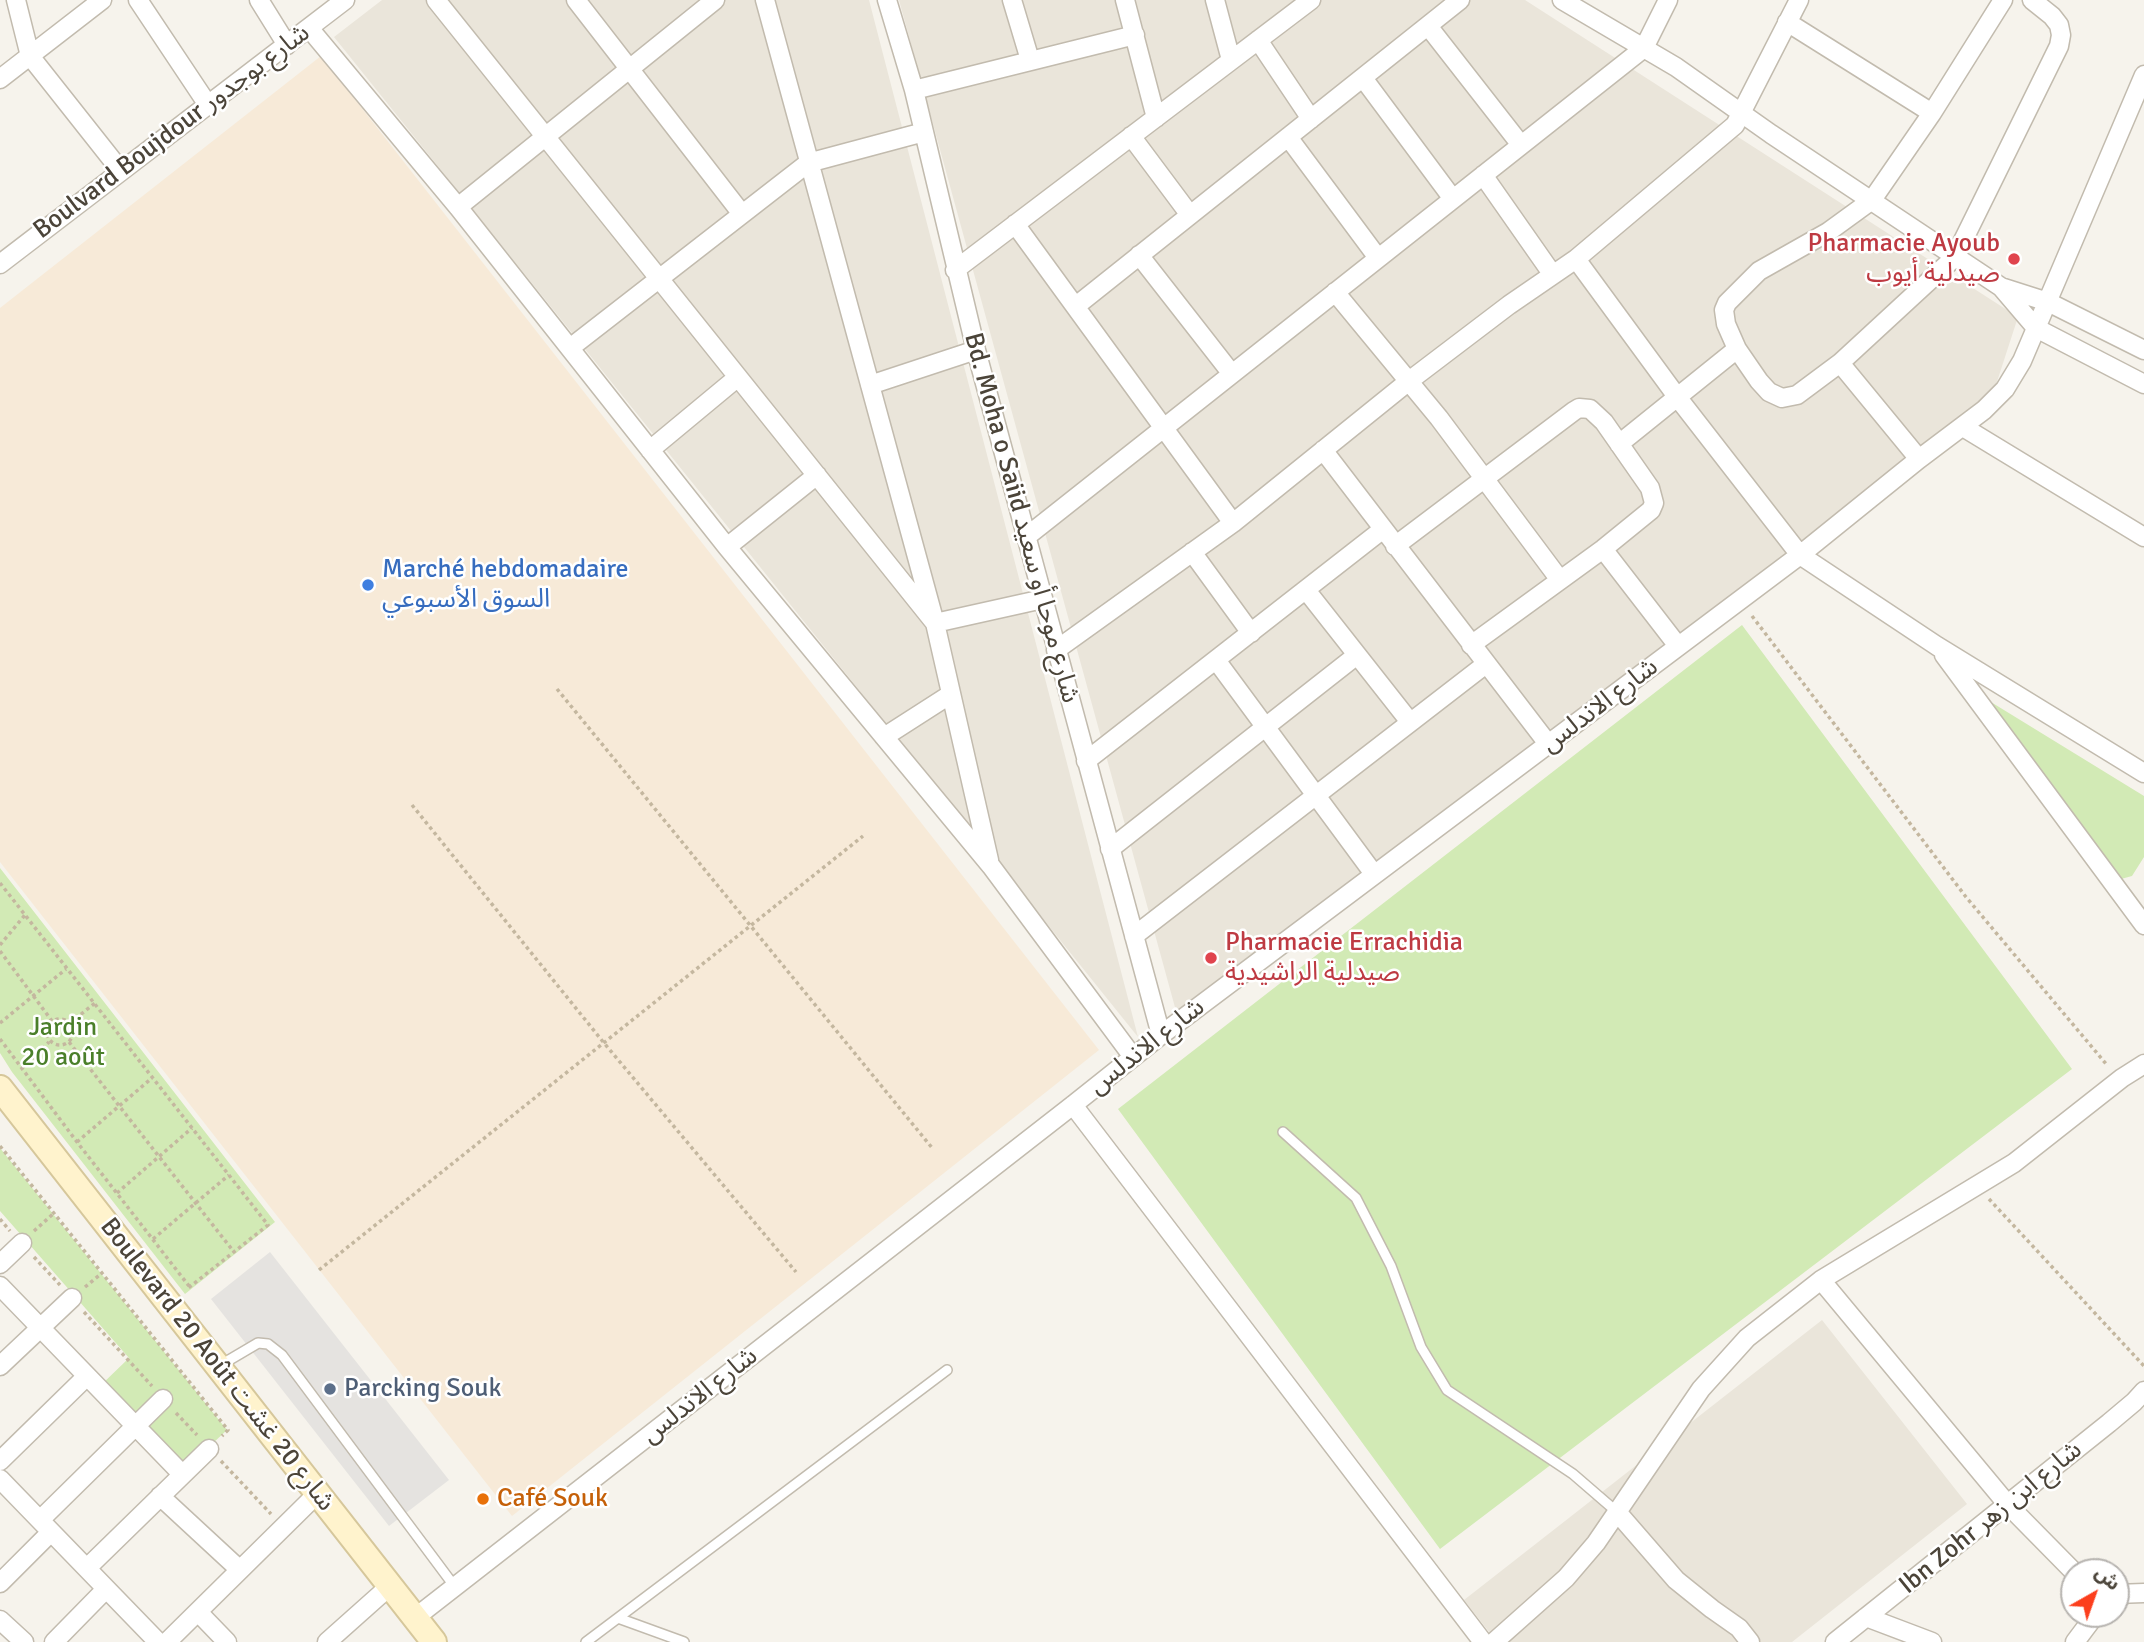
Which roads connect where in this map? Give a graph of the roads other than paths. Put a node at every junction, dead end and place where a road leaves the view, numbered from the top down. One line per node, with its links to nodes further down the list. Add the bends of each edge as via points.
1 (16, 0): 28 (street)
2 (102, 0): 28 (street)
3 (138, 0): 36 (street)
4 (259, 0): 26 (street)
5 (345, 0): 23 (street, Boulvard Boujdour شارع بوجدور)
6 (436, 0): 43 (street)
7 (576, 0): 31 (street)
8 (765, 0): 46 (street)
9 (887, 0): 35 (street, Bd. Moha o Saiid شارع موحا أو سعيد)
10 (1012, 0): 29 (street)
11 (1125, 0): 24 (street)
12 (1215, 0): 30 (street)
13 (1311, 0): 25 (street)
14 (1461, 0): 22 (street)
15 (1562, 0): 27 (street)
16 (1668, 0): 27 (street)
17 (1799, 0): 21 (street)
18 (2003, 0): 38 (street)
19 (2032, 0): 56 (street, via 2059,25 2059,46)
20 (705, 3): 31 (street)
21 (1787, 22): 37 (street); 38 (street)
22 (1427, 26): 33 (street); 45 (street)
23 (309, 28): 26 (street, Boulvard Boujdour شارع بوجدور); 51 (street)
24 (1135, 35): 29 (street); 39 (street)
25 (1258, 40): 30 (street); 40 (street)
26 (286, 44): 36 (street, Boulvard Boujdour شارع بوجدور)
27 (1644, 48): 37 (street); 45 (street)
28 (30, 56): 34 (street); 47 (street)
29 (1030, 60): 35 (street)
30 (1231, 60): 39 (street)
31 (630, 69): 43 (street); 52 (street)
32 (2144, 75): 65 (street, شارع الاندلس)
33 (1363, 78): 40 (street); 49 (street)
34 (0, 79)
35 (914, 90): 41 (street, Bd. Moha o Saiid شارع موحا أو سعيد)
36 (208, 105): 47 (street, Boulvard Boujdour شارع بوجدور)
37 (1741, 112): 50 (street); 58 (street, via 1735,125)
38 (1932, 113): 50 (street)
39 (1156, 118): 42 (street)
40 (1311, 119): 44 (street)
41 (924, 132): 46 (street); 60 (street, Bd. Moha o Saiid شارع موحا أو سعيد)
42 (1131, 136): 53 (street); 54 (street)
43 (545, 137): 51 (street); 62 (street)
44 (1288, 137): 53 (street); 57 (street)
45 (1521, 145): 48 (street)
46 (808, 163): 52 (street); 77 (street)
47 (121, 172): 59 (street, Boulvard Boujdour شارع بوجدور)
48 (1483, 175): 49 (street); 61 (street)
49 (1453, 198): 57 (street)
50 (1872, 200): 56 (street); 69 (street, via 1829,232 1759,271 1733,295 1724,317)
51 (458, 207): 68 (street)
52 (742, 214): 62 (street)
53 (1190, 215): 55 (street)
54 (1015, 224): 60 (street); 66 (street)
55 (1139, 255): 66 (street); 73 (street)
56 (1955, 257): 63 (street); 72 (street)
57 (1378, 258): 64 (street)
58 (1576, 259): 61 (street); 78 (street)
59 (0, 264)
60 (955, 270): 71 (street, Bd. Moha o Saiid شارع موحا أو سعيد)
61 (1553, 275): 75 (street)
62 (659, 279): 68 (street); 74 (street)
63 (2001, 287): 65 (street); 67 (street)
64 (1335, 292): 73 (street); 75 (street)
65 (2048, 302): 67 (street, شارع الاندلس); 70 (street)
66 (1076, 306): 80 (street)
67 (2036, 328): 76 (street); 79 (street, شارع الاندلس, via 2005,389)
68 (570, 348): 82 (street)
69 (1737, 349): 72 (street, via 1769,392 1782,398 1797,395); 78 (street)
70 (2144, 350)
71 (976, 351): 77 (street); 89 (street, Bd. Moha o Saiid شارع موحا أو سعيد)
72 (1840, 363): 84 (street)
73 (1231, 374): 80 (street)
74 (738, 377): 82 (street); 85 (street)
75 (1409, 382): 83 (street); 86 (street)
76 (2144, 384)
77 (870, 385): 99 (street)
78 (1678, 398): 81 (street); 95 (street)
79 (1963, 427): 84 (street, شارع الاندلس); 90 (street)
80 (1164, 428): 87 (street); 89 (street)
81 (1619, 444): 86 (street, via 1596,413 1579,408); 93 (street, via 1650,488 1654,503)
82 (650, 450): 92 (street)
83 (1323, 450): 87 (street); 88 (street)
84 (1919, 459): 95 (street, شارع الاندلس)
85 (817, 475): 92 (street); 99 (street)
86 (1484, 480): 91 (street); 96 (street)
87 (1233, 523): 94 (street)
88 (1382, 530): 91 (street); 97 (street)
89 (1026, 537): 98 (street, Bd. Moha o Saiid شارع موحا أو سعيد)
90 (2144, 537)
91 (1395, 546): 101 (street)
92 (727, 547): 111 (street)
93 (1603, 549): 96 (street); 102 (street)
94 (1192, 552): 100 (street); 104 (street)
95 (1800, 555): 102 (street, شارع الاندلس); 103 (street)
96 (1560, 580): 101 (street)
97 (1306, 590): 100 (street); 105 (street)
98 (1043, 599): 99 (street); 104 (street, Bd. Moha o Saiid شارع موحا أو سعيد)
99 (935, 624): 108 (street)
100 (1251, 633): 106 (street)
101 (1471, 645): 107 (street)
102 (1678, 646): 112 (street, شارع الاندلس)
103 (1937, 646): 114 (street); 119 (street)
104 (1056, 650): 113 (street, Bd. Moha o Saiid شارع موحا أو سعيد)
105 (1357, 654): 109 (street); 110 (street)
106 (1216, 660): 110 (street); 113 (street)
107 (1486, 664): 109 (street); 112 (street)
108 (951, 694): 111 (street); 117 (street)
109 (1410, 722): 115 (street)
110 (1266, 726): 115 (street); 116 (street)
111 (884, 737): 117 (street)
112 (1549, 745): 118 (street, شارع الاندلس)
113 (1086, 761): 116 (street, Bd. Moha o Saiid شارع موحا أو سعيد)
114 (2144, 773)
115 (1317, 795): 118 (street); 120 (street)
116 (1110, 849): 120 (street, Bd. Moha o Saiid شارع موحا أو سعيد)
117 (990, 866): 122 (street)
118 (1374, 874): 121 (street, شارع الاندلس)
119 (2142, 917)
120 (1134, 936): 121 (street, Bd. Moha o Saiid شارع موحا أو سعيد)
121 (1161, 1035): 122 (street, شارع الاندلس)
122 (1133, 1056): 125 (street, شارع الاندلس)
123 (2144, 1064): 129 (street, via 2014,1163)
124 (0, 1088): 134 (main road, Boulevard 20 Août شارع 20 غشت)
125 (1073, 1105): 154 (street, شارع الاندلس); 170 (street)
126 (1283, 1132): 147 (lane, via 1356,1198 1391,1266 1421,1347 1447,1390 1573,1474)
127 (22, 1243): 128 (street)
128 (0, 1264)
129 (1821, 1280): 146 (street); 147 (street, via 1738,1348 1702,1389)
130 (0, 1286): 132 (street)
131 (72, 1298): 132 (street)
132 (40, 1328): 133 (street); 136 (street)
133 (0, 1366)
134 (218, 1366): 144 (main road, Boulevard 20 Août شارع 20 غشت); 154 (lane, via 258,1343 282,1355)
135 (947, 1370): 159 (lane)
136 (87, 1376): 139 (street); 141 (street)
137 (2144, 1391): 146 (street, Ibn Zohr شارع ابن زهر)
138 (163, 1399): 139 (street)
139 (136, 1426): 142 (street); 148 (street)
140 (209, 1448): 142 (street)
141 (0, 1461)
142 (182, 1474): 145 (street)
143 (0, 1479): 148 (street)
144 (318, 1493): 151 (street); 153 (main road, Boulevard 20 Août شارع 20 غشت)
145 (160, 1496): 150 (street); 151 (street)
146 (2008, 1505): 149 (street); 158 (street, Ibn Zohr شارع ابن زهر)
147 (1616, 1512): 171 (street, via 1566,1578); 172 (street, via 1676,1580 1739,1628)
148 (46, 1526): 150 (street); 152 (street)
149 (2060, 1558)
150 (87, 1568): 155 (street)
151 (240, 1570): 156 (street)
152 (0, 1583)
153 (391, 1585): 157 (main road, Boulevard 20 Août شارع 20 غشت); 167 (street)
154 (455, 1587): 157 (street, شارع الاندلس)
155 (106, 1589): 163 (street); 164 (street)
156 (198, 1612): 165 (street); 166 (street)
157 (416, 1617): 161 (main road, Boulevard 20 Août شارع 20 غشت)
158 (1866, 1617): 173 (street, Ibn Zohr شارع ابن زهر); 174 (street)
159 (618, 1618): 168 (lane); 169 (lane)
160 (0, 1620): 162 (street)
161 (431, 1641)
162 (24, 1642)
163 (54, 1642)
164 (158, 1642)
165 (167, 1642)
166 (227, 1642)
167 (327, 1642)
168 (586, 1642)
169 (684, 1642)
170 (1483, 1642)
171 (1494, 1642)
172 (1750, 1642)
173 (1835, 1642)
174 (1932, 1642)

